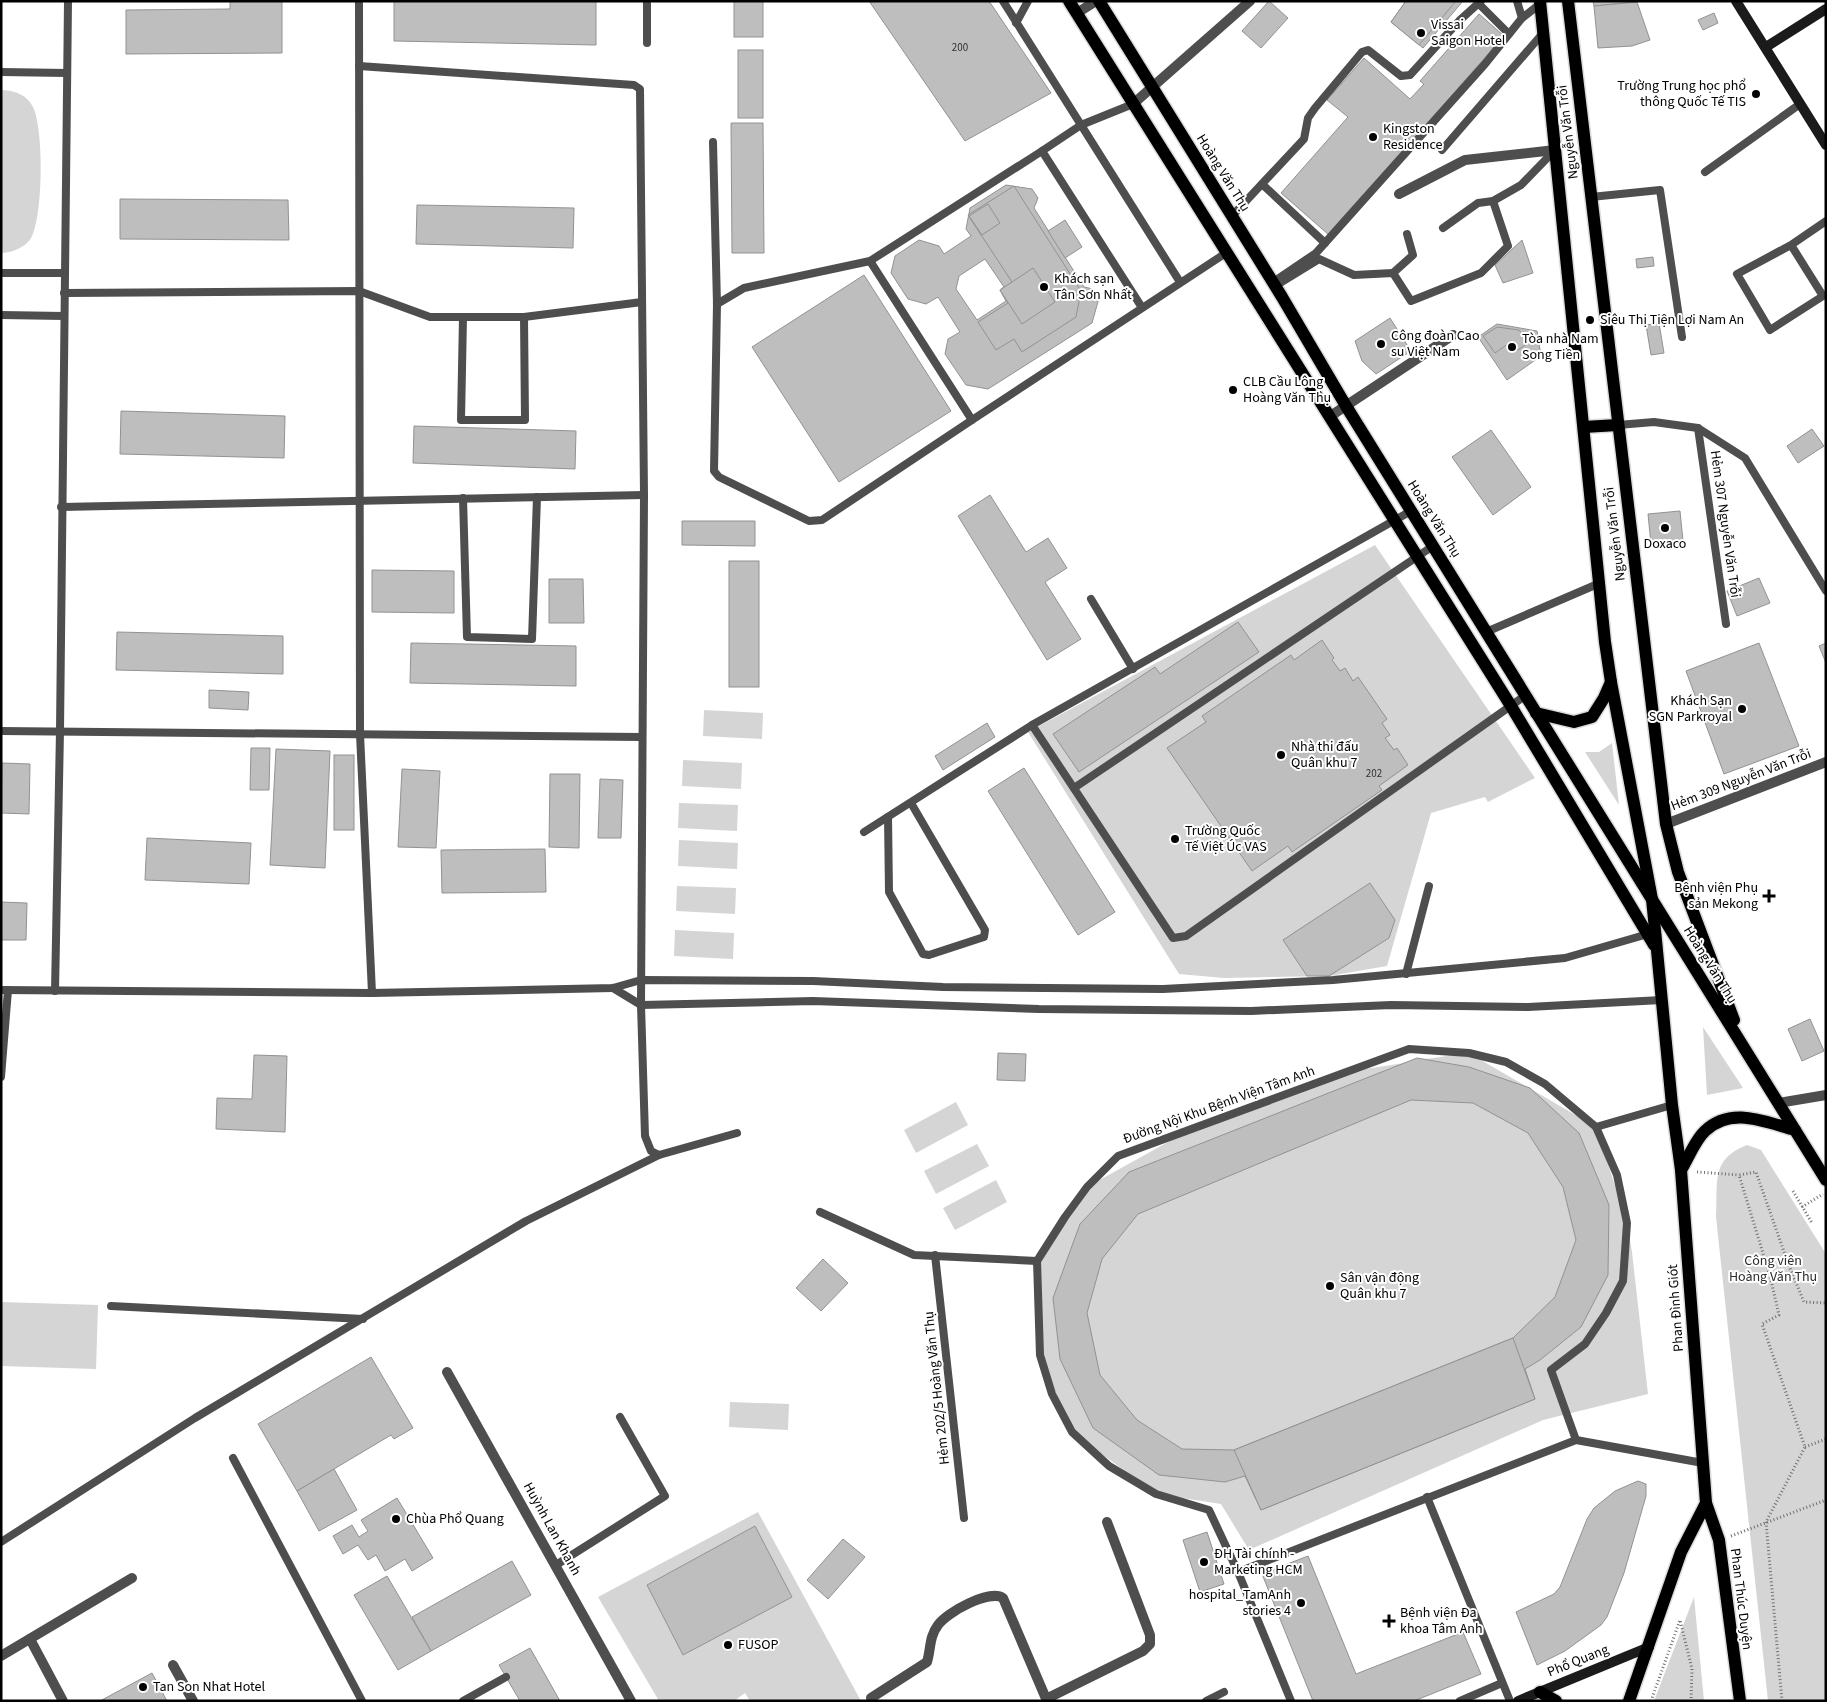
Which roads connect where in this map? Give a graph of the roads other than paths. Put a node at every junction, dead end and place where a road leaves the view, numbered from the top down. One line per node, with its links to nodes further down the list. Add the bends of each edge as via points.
1 (68, 1): 24 (lane)
2 (359, 1): 22 (lane)
3 (647, 1): 20 (lane)
4 (1003, 1): 17 (lane)
5 (1028, 1): 17 (lane)
6 (1070, 1): 15 (main road)
7 (1098, 1): 15 (street); 25 (main road, Hoàng Văn Thụ)
8 (1250, 1): 25 (street)
9 (1518, 1): 16 (lane)
10 (1568, 1): 37 (main road, Nguyễn Văn Trỗi)
11 (1736, 1): 21 (street)
12 (1480, 2): 19 (lane); 35 (lane, via 1410,75 1401,76 1393,72 1366,49 1360,54 1312,113 1304,139)
13 (1540, 3): 16 (lane); 18 (main road, Nguyễn Văn Trỗi)
14 (1826, 9): 21 (street)
15 (1077, 13): 26 (main road)
16 (1522, 18): 19 (lane)
17 (1016, 23): 28 (lane)
18 (1543, 33): 31 (lane); 32 (main road, Nguyễn Văn Trỗi)
19 (1509, 34): 43 (lane)
20 (647, 43)
21 (1766, 47): 27 (street)
22 (359, 66): 52 (lane); 54 (lane, via 634,85 640,89)
23 (1, 72): 24 (lane)
24 (67, 73): 48 (lane)
25 (1153, 88): 26 (street); 39 (main road, Hoàng Văn Thụ)
26 (1133, 104): 28 (lane); 45 (main road)
27 (1800, 104): 30 (street); 34 (lane)
28 (1081, 125): 33 (lane); 50 (lane)
29 (713, 142): 55 (lane)
30 (1825, 143)
31 (1442, 150)
32 (1555, 150): 36 (street, via 1465,160); 38 (lane, via 1521,184); 67 (main road, Nguyễn Văn Trỗi)
33 (1042, 151): 46 (lane); 56 (lane)
34 (1704, 172)
35 (1262, 184): 39 (lane); 43 (lane)
36 (1398, 194)
37 (1591, 197): 62 (lane, via 1660,190); 66 (main road, Nguyễn Văn Trỗi)
38 (1493, 201): 41 (lane, via 1478,203); 49 (lane, via 1508,246 1481,273 1411,301)
39 (1232, 216): 51 (main road, Hoàng Văn Thụ)
40 (1826, 221): 44 (lane)
41 (1443, 228)
42 (1407, 234): 49 (lane, via 1413,254)
43 (1325, 243): 51 (lane)
44 (1791, 245): 44 (lane, via 1737,274 1770,330 1823,296)
45 (1226, 253): 50 (lane); 64 (main road)
46 (870, 261): 55 (lane, via 744,288); 65 (lane)
47 (1, 273): 48 (lane)
48 (64, 273): 53 (lane)
49 (1393, 273): 51 (lane, via 1354,275 1319,259)
50 (1180, 282): 56 (lane)
51 (1274, 284): 63 (main road, Hoàng Văn Thụ)
52 (359, 291): 53 (lane); 59 (lane, via 430,317); 72 (lane)
53 (64, 293): 58 (lane)
54 (642, 302): 60 (lane); 69 (lane)
55 (717, 304): 65 (lane, via 714,471 724,482 809,521 822,520)
56 (1141, 306): 65 (lane)
57 (1, 315): 58 (lane)
58 (64, 316): 73 (lane)
59 (462, 317): 60 (lane); 60 (lane, via 461,420 525,420)
60 (524, 317)
61 (1453, 335): 63 (street)
62 (1682, 338)
63 (1346, 406): 64 (street); 74 (main road, Hoàng Văn Thụ)
64 (1329, 417): 75 (main road)
65 (972, 420)
66 (1618, 425): 67 (main road); 68 (lane, Hẻm 307 Nguyễn Văn Trỗi, via 1654,422); 97 (main road, Nguyễn Văn Trỗi)
67 (1584, 427): 78 (main road, Nguyễn Văn Trỗi)
68 (1698, 428): 79 (lane, Hẻm 307 Nguyễn Văn Trỗi, via 1745,458); 81 (lane, Hẻm 307 Nguyễn Văn Trỗi)
69 (644, 495): 70 (lane); 92 (lane)
70 (537, 497): 71 (lane); 71 (lane, via 532,639 466,637)
71 (463, 498): 72 (lane)
72 (360, 500): 73 (lane); 91 (lane)
73 (61, 508): 90 (lane)
74 (1412, 512): 75 (lane); 76 (main road, Hoàng Văn Thụ)
75 (1395, 521): 77 (main road); 83 (lane)
76 (1432, 546): 77 (lane); 82 (main road, Hoàng Văn Thụ)
77 (1417, 555): 86 (main road); 94 (lane)
78 (1600, 583): 82 (lane); 84 (main road, Nguyễn Văn Trỗi)
79 (1826, 591)
80 (1091, 599): 83 (lane)
81 (1726, 624)
82 (1486, 632): 85 (main road, Hoàng Văn Thụ)
83 (1132, 669): 88 (lane)
84 (1610, 682): 87 (main road, via 1592,718 1574,722); 100 (main road, Nguyễn Văn Trỗi)
85 (1526, 695): 86 (lane); 87 (main road, Hoàng Văn Thụ)
86 (1511, 706): 94 (lane, via 1186,936 1173,938); 101 (main road)
87 (1536, 713): 100 (main road, Hoàng Văn Thụ)
88 (1032, 725): 94 (lane); 95 (lane)
89 (1, 731): 90 (lane)
90 (60, 731): 91 (lane); 107 (lane)
91 (360, 734): 92 (lane); 108 (lane)
92 (641, 737): 104 (lane)
93 (1826, 762): 97 (street, Hẻm 309 Nguyễn Văn Trỗi)
94 (1074, 788)
95 (911, 803): 96 (lane); 96 (lane, via 984,930 984,937 923,954 889,892)
96 (888, 817): 98 (lane)
97 (1666, 824): 111 (main road, Nguyễn Văn Trỗi, via 1695,921)
98 (864, 832)
99 (1429, 886): 103 (lane)
100 (1652, 899): 102 (main road, Phan Đình Giót); 111 (main road, Hoàng Văn Thụ)
101 (1648, 934): 102 (main road); 103 (lane, via 1565,958)
102 (1656, 950): 109 (main road, Phan Đình Giót)
103 (1406, 974): 104 (lane, via 1163,989)
104 (642, 980): 105 (lane); 110 (lane)
105 (614, 988): 108 (lane); 110 (lane)
106 (5, 990): 107 (lane); 112 (lane)
107 (55, 991): 108 (lane)
108 (372, 993)
109 (1662, 1000): 110 (lane, via 1528,1007 1391,1005 1251,1011 1039,1009 813,1001); 115 (main road, Phan Đình Giót)
110 (642, 1005): 119 (lane, via 645,1136 651,1151)
111 (1746, 1050): 114 (main road)
112 (1, 1077)
113 (1826, 1095): 114 (street)
114 (1778, 1103): 117 (main road)
115 (1672, 1106): 116 (lane); 120 (main road, Phan Đình Giót)
116 (1596, 1126): 124 (lane, Đường Nội Khu Bệnh Viện Tâm Anh, via 1545,1084 1506,1062 1469,1053 1409,1049 1118,1156 1087,1187 1064,1217); 129 (lane, via 1617,1175 1627,1223 1623,1281 1585,1344 1551,1370)
117 (1795, 1130): 120 (main road, via 1742,1115 1722,1120 1704,1131); 121 (main road)
118 (737, 1133): 119 (lane)
119 (658, 1154): 126 (lane, via 526,1220)
120 (1681, 1170): 131 (main road, Phan Đình Giót)
121 (1826, 1180)
122 (820, 1212): 123 (lane, via 914,1255)
123 (935, 1255): 124 (lane); 134 (lane, Hẻm 202/5 Hoàng Văn Thụ)
124 (1038, 1261): 138 (lane, via 1040,1355 1052,1394 1072,1432 1110,1466 1156,1494 1209,1510)
125 (110, 1306): 126 (lane)
126 (363, 1319): 136 (lane, via 195,1418)
127 (447, 1372): 137 (street, Huỳnh Lan Khanh)
128 (620, 1417): 137 (lane, via 665,1496)
129 (1576, 1440): 131 (lane); 132 (lane)
130 (233, 1458): 153 (lane)
131 (1703, 1463): 133 (main road, Phan Đình Giót)
132 (1428, 1497): 138 (lane); 145 (lane)
133 (1706, 1503): 141 (main road, via 1681,1552); 162 (main road, Phan Thúc Duyện, via 1719,1540)
134 (964, 1518)
135 (1106, 1522): 150 (street, via 1150,1635 1150,1644)
136 (1, 1542)
137 (556, 1565): 154 (street, Huỳnh Lan Khanh)
138 (1238, 1572): 156 (lane)
139 (132, 1578): 140 (street)
140 (30, 1639): 142 (street); 151 (street)
141 (1649, 1647): 147 (street, Phổ Quang); 161 (main road)
142 (1, 1656)
143 (173, 1665): 152 (street)
144 (506, 1677): 149 (lane)
145 (1502, 1683): 157 (lane); 158 (lane)
146 (1224, 1692): 155 (lane)
147 (1540, 1692): 159 (street, Phổ Quang); 160 (main road)
148 (871, 1698): 150 (street, via 928,1662 930,1640 938,1624 955,1611 995,1594 1004,1598)
149 (464, 1700)
150 (1047, 1700)
151 (63, 1701)
152 (193, 1701)
153 (362, 1701)
154 (632, 1701)
155 (1206, 1701)
156 (1291, 1701)
157 (1460, 1701)
158 (1510, 1701)
159 (1518, 1701)
160 (1556, 1701)
161 (1630, 1701)
162 (1738, 1701)

